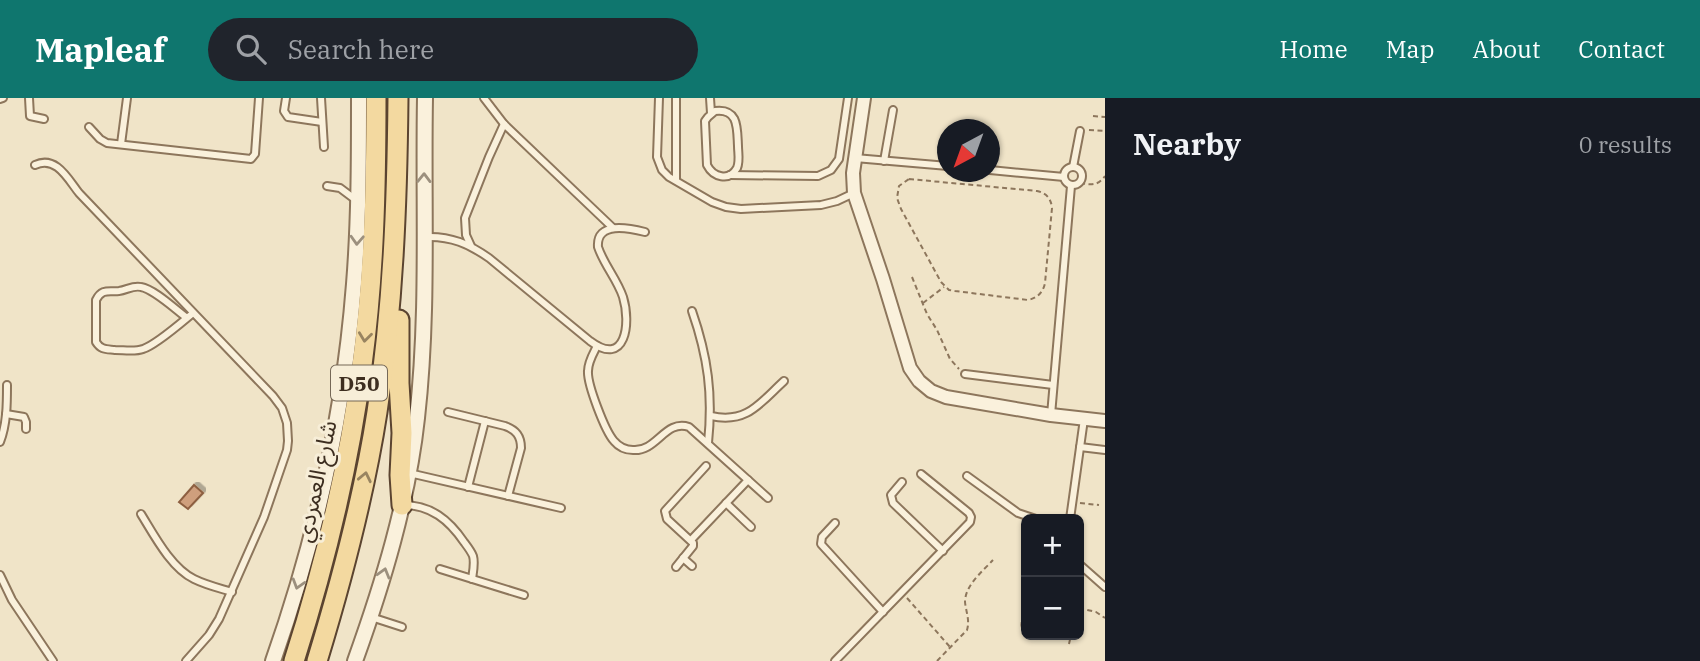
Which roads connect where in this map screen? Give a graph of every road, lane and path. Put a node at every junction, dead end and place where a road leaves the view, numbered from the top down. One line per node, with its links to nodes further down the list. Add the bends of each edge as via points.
1 (29, 98): 20 (lane, via 29,115)
2 (127, 98): 26 (lane)
3 (259, 98): 26 (lane, via 251,159)
4 (286, 98): 21 (lane, via 288,117)
5 (321, 98): 21 (lane)
6 (359, 98): 38 (street)
7 (376, 98): 118 (main road, شارع العمردي / D50, one-way to 118, via 374,235 362,365 337,508)
8 (398, 98): 49 (main road, شارع العمردي / D50)
9 (425, 98): 47 (street, one-way to 9)
10 (484, 98): 22 (lane)
11 (659, 98): 37 (lane, via 658,162 665,174)
12 (676, 98): 37 (lane)
13 (710, 98): 17 (lane)
14 (848, 98): 34 (lane, via 839,159 831,170 818,176)
15 (864, 98): 28 (street)
16 (893, 110): 29 (lane)
17 (711, 113): 34 (lane, via 705,121 707,165 716,175); 34 (lane, via 729,113 737,125 738,164)
18 (1093, 116): 19 (path)
19 (1105, 117)
20 (44, 119)
21 (322, 122): 27 (lane)
22 (504, 124): 45 (lane); 48 (lane, via 465,218)
23 (89, 127): 26 (lane, via 102,141)
24 (1080, 131): 25 (path); 32 (lane)
25 (1105, 131)
26 (121, 144)
27 (324, 147)
28 (855, 158): 29 (lane); 43 (street)
29 (884, 161): 31 (lane)
30 (35, 165): 54 (lane, via 50,163 58,168)
31 (937, 165)
32 (1073, 167): 36 (lane); 39 (lane, via 1082,175)
33 (1000, 171): 36 (lane)
34 (730, 175)
35 (1105, 176): 39 (path, via 1093,185)
36 (1064, 177): 41 (lane)
37 (676, 180): 43 (lane, via 712,202 733,208 821,205)
38 (353, 182): 42 (lane); 44 (street)
39 (1080, 183): 41 (lane)
40 (327, 186): 42 (lane)
41 (1071, 186): 60 (lane)
42 (340, 188): 44 (lane)
43 (854, 193): 63 (street, via 910,368 919,382 946,397)
44 (358, 202): 117 (street, one-way to 117, via 351,322 333,443 305,562)
45 (613, 228): 46 (lane); 56 (lane, via 600,234 597,241 623,298 627,324 621,344 605,350)
46 (645, 232)
47 (425, 237): 48 (lane, via 449,238); 74 (street, via 420,392)
48 (471, 246): 56 (lane)
49 (392, 276): 84 (main road, via 399,329); 119 (main road, شارع العمردي / D50, one-way to 49, via 369,460)
50 (912, 277): 52 (path)
51 (945, 286): 51 (path, via 1022,300 1037,296 1045,283 1051,220 1046,195 915,178 903,181 897,192 899,204); 52 (path)
52 (922, 304): 57 (path, via 950,359)
53 (692, 311): 64 (lane, via 707,363)
54 (193, 313): 55 (lane); 104 (lane, via 273,396 287,423 287,450)
55 (187, 318): 55 (lane, via 144,349 103,349 96,342 96,300 103,291 142,287)
56 (597, 346): 70 (lane, via 588,370 589,382 615,442 642,450 682,424)
57 (965, 374): 60 (lane)
58 (784, 381): 64 (lane, via 745,415)
59 (7, 385): 62 (lane)
60 (1053, 385): 63 (lane)
61 (448, 412): 66 (lane)
62 (6, 414): 68 (lane, via 24,417); 69 (lane)
63 (1051, 415): 65 (street)
64 (710, 416): 70 (lane)
65 (1084, 419): 67 (street); 71 (lane)
66 (485, 421): 79 (lane); 80 (lane, via 512,428 521,440)
67 (1105, 421)
68 (26, 429)
69 (0, 442)
70 (708, 443): 77 (lane)
71 (1080, 447): 72 (lane); 82 (lane)
72 (1105, 450)
73 (706, 466): 92 (lane, via 665,511 667,519)
74 (409, 473): 79 (lane); 84 (street)
75 (921, 474): 93 (lane, via 971,517)
76 (967, 475): 88 (lane)
77 (748, 480): 81 (lane); 83 (lane)
78 (902, 482): 93 (lane, via 891,495 893,503)
79 (468, 487): 80 (lane)
80 (508, 496): 86 (lane)
81 (768, 498)
82 (1072, 502): 85 (path); 89 (lane)
83 (726, 503): 91 (lane); 92 (lane)
84 (402, 505): 101 (lane, via 427,508 447,521 474,558); 109 (street, one-way to 84)
85 (1099, 505)
86 (561, 508)
87 (141, 514): 104 (lane, via 184,572)
88 (1021, 514)
89 (1071, 514)
90 (835, 523): 108 (lane, via 821,544)
91 (751, 527)
92 (691, 540): 94 (lane, via 693,546)
93 (943, 551): 105 (lane)
94 (683, 558): 96 (lane); 97 (lane)
95 (993, 559): 114 (path, via 966,591 969,623)
96 (676, 566)
97 (692, 566)
98 (1084, 568): 103 (lane)
99 (440, 569): 101 (lane)
100 (0, 575): 102 (lane)
101 (472, 579): 106 (lane)
102 (2, 585): 115 (lane)
103 (1105, 587)
104 (232, 592): 116 (lane, via 214,627)
105 (902, 592): 108 (lane); 114 (path)
106 (524, 595)
107 (1084, 609): 110 (path)
108 (883, 612): 121 (lane)
109 (371, 617): 111 (lane); 120 (street)
110 (1105, 618)
111 (401, 627)
112 (1070, 640): 113 (path)
113 (1069, 644)
114 (951, 648): 122 (path)
115 (53, 661)
116 (186, 661)
117 (273, 661)
118 (294, 661)
119 (317, 661)
120 (355, 661)
121 (835, 661)
122 (937, 661)

